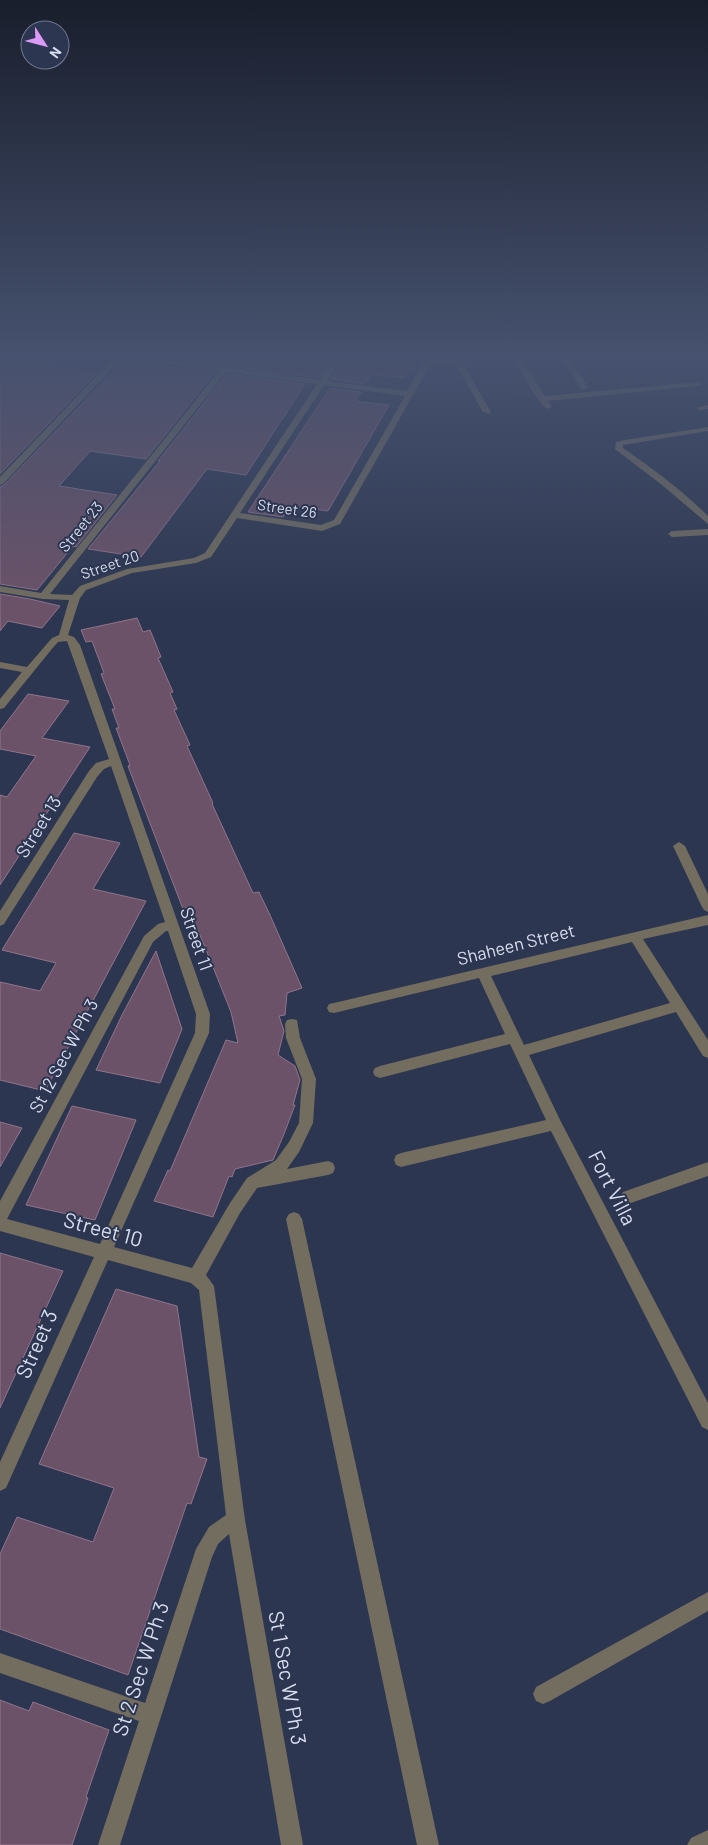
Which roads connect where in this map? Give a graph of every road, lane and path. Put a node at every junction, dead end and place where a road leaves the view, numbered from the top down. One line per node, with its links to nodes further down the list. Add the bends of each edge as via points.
1 (36, 444): 6 (street)
2 (165, 444): 12 (street, Street 23)
3 (281, 444): 7 (street)
4 (382, 444): 7 (street, Street 26, via 334,525 322,528)
5 (619, 444): 8 (street, via 619,448 663,479)
6 (0, 482)
7 (234, 515): 13 (street, Street 20, via 208,555 119,574 83,588)
8 (708, 521)
9 (708, 532): 10 (street)
10 (672, 534)
11 (0, 589): 12 (street, Street 20)
12 (43, 596): 13 (street, Street 20)
13 (75, 598): 14 (street)
14 (63, 637): 16 (street, via 55,640); 18 (street, Street 11, via 75,645)
15 (0, 665): 16 (street)
16 (28, 670): 17 (street)
17 (0, 706)
18 (115, 761): 22 (street, Street 13, via 100,766 93,774); 23 (street, Street 11)
19 (679, 846): 20 (street)
20 (708, 907)
21 (708, 920): 24 (street, Shaheen Street)
22 (0, 921)
23 (172, 924): 39 (street, St 12 Sec W Ph 3, via 148,938); 42 (street, Street 11, via 203,1014 202,1033)
24 (634, 936): 25 (street, Shaheen Street); 26 (street)
25 (483, 973): 27 (street, Shaheen Street); 29 (street, Fort Villa)
26 (679, 1006): 30 (street); 31 (street)
27 (334, 1008)
28 (292, 1024): 37 (street, via 293,1038 309,1079 306,1123 281,1164)
29 (515, 1037): 30 (street, Fort Villa); 32 (street)
30 (522, 1051): 33 (street, Fort Villa)
31 (708, 1052)
32 (380, 1072)
33 (555, 1124): 34 (street); 44 (street, Fort Villa)
34 (401, 1160)
35 (328, 1168): 37 (street)
36 (708, 1169): 38 (street)
37 (252, 1182): 43 (street)
38 (628, 1197)
39 (0, 1216)
40 (294, 1219): 54 (street)
41 (0, 1224): 42 (street, Street 10)
42 (103, 1252): 43 (street, Street 10); 45 (street, Street 3)
43 (196, 1277): 46 (street, St 1 Sec W Ph 3, via 206,1286)
44 (708, 1421)
45 (0, 1482)
46 (236, 1520): 50 (street, St 2 Sec W Ph 3, via 220,1527 202,1556); 53 (street, St 1 Sec W Ph 3)
47 (708, 1601): 49 (street)
48 (0, 1663): 50 (street)
49 (543, 1694)
50 (152, 1715): 52 (street, St 2 Sec W Ph 3)
51 (708, 1840): 55 (street)
52 (109, 1845)
53 (292, 1845)
54 (428, 1845)
55 (698, 1845)

